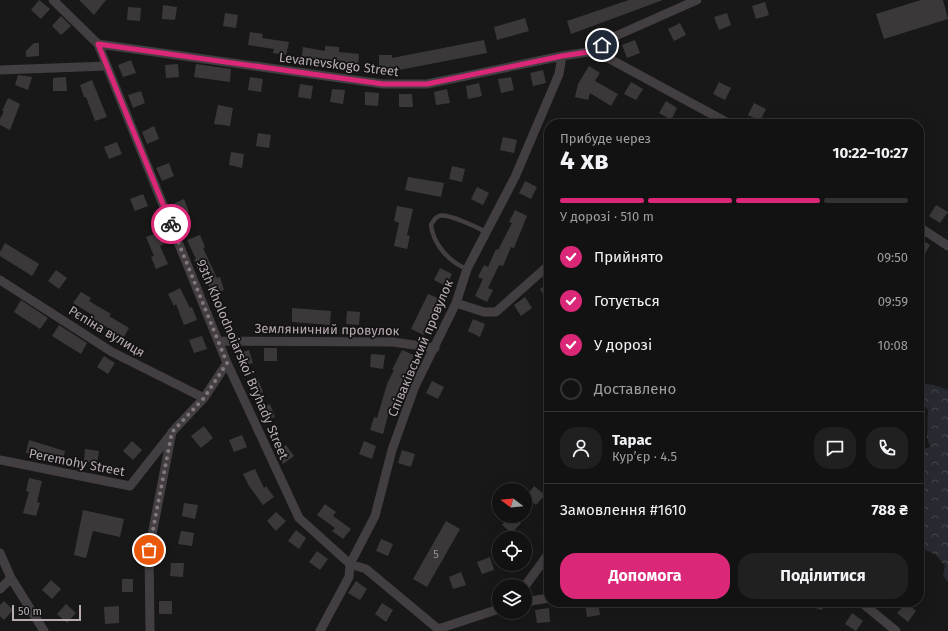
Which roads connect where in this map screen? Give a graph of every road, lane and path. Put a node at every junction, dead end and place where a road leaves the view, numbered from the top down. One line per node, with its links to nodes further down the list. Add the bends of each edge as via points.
1 (53, 0): 3 (street)
2 (697, 0): 4 (street, via 609,39)
3 (98, 44): 5 (street, Levanevskogo Street, via 383,84 406,85 427,84); 6 (street, 93th Kholodnoiarskoi Bryhady Street)
4 (595, 51): 5 (street, Levanevskogo Street); 8 (street)
5 (562, 56): 10 (street, Співаківський провулок, via 559,74 515,177)
6 (107, 66): 7 (street); 16 (street, 93th Kholodnoiarskoi Bryhady Street)
7 (0, 70)
8 (721, 119)
9 (924, 230): 11 (street)
10 (487, 232): 12 (street, Співаківський провулок); 12 (lane, via 448,216 435,218 431,225 434,240 439,247)
11 (948, 246)
12 (466, 269): 15 (street, Співаківський провулок)
13 (544, 269): 15 (street, via 496,312 484,312)
14 (0, 280): 19 (street, Рєпіна вулиця, via 112,352)
15 (456, 303): 17 (street, Співаківський провулок)
16 (218, 341): 17 (street, Земляничний провулок, via 393,342); 18 (street, 93th Kholodnoiarskoi Bryhady Street)
17 (435, 348): 24 (street, Співаківський провулок, via 415,386 392,450 375,516)
18 (227, 363): 19 (street, Peremohy Street); 24 (street, 93th Kholodnoiarskoi Bryhady Street, via 299,518)
19 (204, 398): 20 (street, Peremohy Street)
20 (172, 432): 21 (street, Peremohy Street, via 130,486); 34 (street, via 149,550)
21 (0, 460)
22 (0, 553): 25 (street)
23 (544, 560): 26 (street)
24 (350, 564): 32 (street, 93th Kholodnoiarskoi Bryhady Street, via 366,569); 35 (street, Співаківський провулок, via 350,577)
25 (11, 578): 27 (street); 33 (street)
26 (530, 579)
27 (0, 589)
28 (544, 599): 29 (street)
29 (532, 601)
30 (866, 607): 36 (street)
31 (492, 611): 32 (street)
32 (437, 630)
33 (44, 631)
34 (150, 631)
35 (320, 631)
36 (896, 631)

